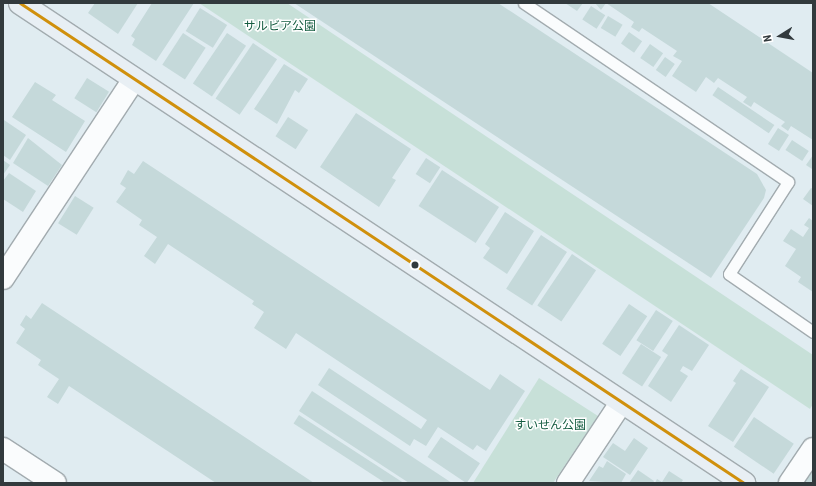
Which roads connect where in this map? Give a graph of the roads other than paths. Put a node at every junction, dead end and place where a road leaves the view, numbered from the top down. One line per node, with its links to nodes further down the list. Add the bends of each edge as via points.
1 (20, 3): 3 (street)
2 (524, 3): 5 (lane, via 788,182 729,274)
3 (134, 79): 4 (street); 6 (street)
4 (3, 278)
5 (813, 332)
6 (622, 403): 10 (street); 11 (street)
7 (813, 448): 12 (street)
8 (3, 449): 9 (street)
9 (55, 483)
10 (568, 483)
11 (744, 483)
12 (790, 483)

